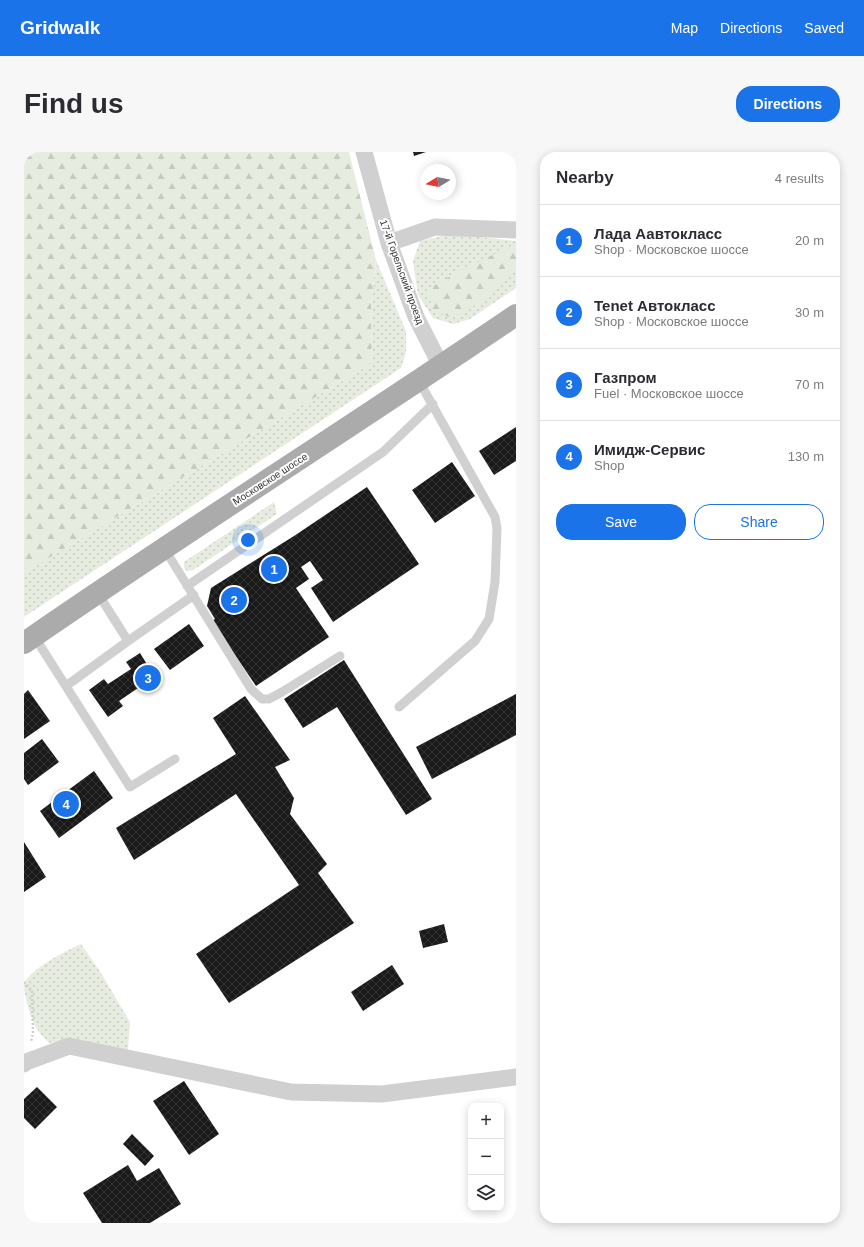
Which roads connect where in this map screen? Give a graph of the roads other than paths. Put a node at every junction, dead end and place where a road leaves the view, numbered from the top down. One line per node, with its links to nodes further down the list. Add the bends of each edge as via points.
1 (364, 152): 3 (street, 17-й Горельский проезд)
2 (516, 230): 3 (street, via 435,227)
3 (389, 243): 5 (street, 17-й Горельский проезд, via 416,317)
4 (516, 315): 5 (main road, Московское шоссе)
5 (441, 366): 6 (main road, Московское шоссе)
6 (419, 381): 7 (lane); 8 (main road, Московское шоссе)
7 (433, 404): 9 (lane, via 383,452); 16 (lane, via 495,516 495,582 489,619 475,641)
8 (164, 548): 9 (lane); 10 (main road, Московское шоссе)
9 (188, 586): 11 (lane)
10 (96, 592): 12 (main road, Московское шоссе); 13 (lane)
11 (194, 595): 13 (lane); 14 (lane, via 252,689 262,699 269,699 282,692)
12 (29, 639): 15 (lane)
13 (128, 641): 15 (lane)
14 (340, 656)
15 (66, 686): 17 (lane, via 130,787)
16 (399, 707)
17 (175, 759)
18 (25, 1063): 19 (street, via 69,1046 291,1092 382,1094)
19 (516, 1077)

